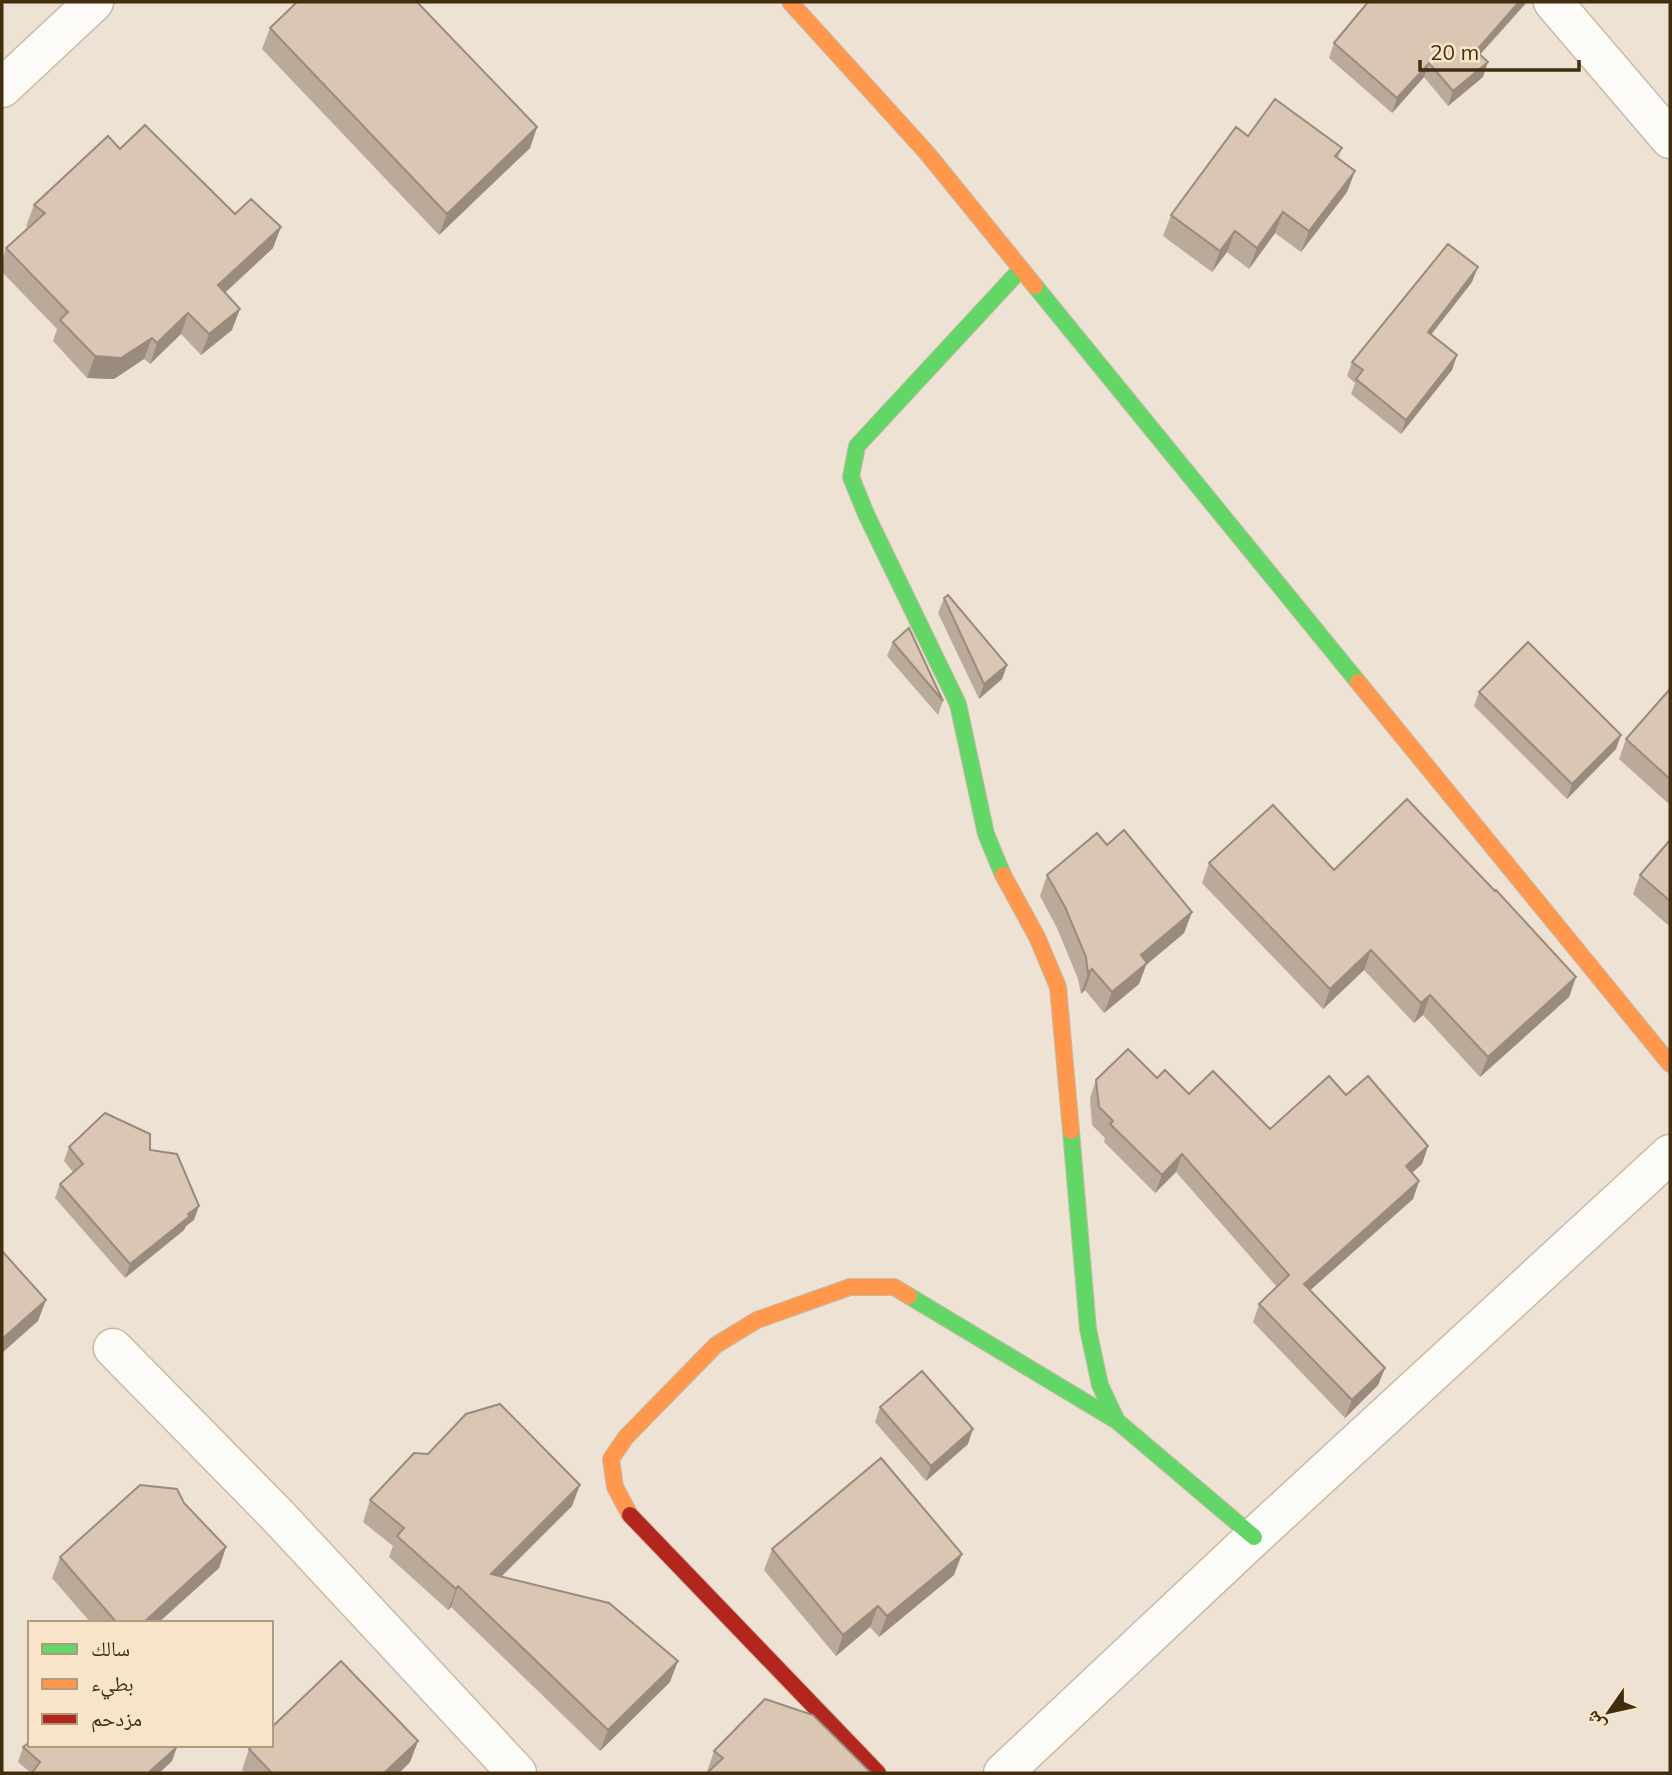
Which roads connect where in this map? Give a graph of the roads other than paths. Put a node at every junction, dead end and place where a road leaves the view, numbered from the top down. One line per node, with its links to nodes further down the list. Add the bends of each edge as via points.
1 (94, 2): 4 (street)
2 (789, 2): 6 (street, via 927,153)
3 (1553, 2): 5 (street)
4 (2, 88)
5 (1670, 139)
6 (1021, 270): 7 (street); 10 (street, via 857,446 851,477 958,704 986,834 1058,987 1088,1329 1100,1385)
7 (1670, 1064)
8 (1670, 1154): 11 (street)
9 (113, 1348): 12 (street, via 278,1516)
10 (1117, 1421): 11 (street); 13 (street, via 894,1287 850,1287 757,1320 716,1345 626,1437 611,1459 615,1487 629,1514)
11 (1254, 1537): 14 (street)
12 (517, 1773)
13 (878, 1773)
14 (1003, 1773)

